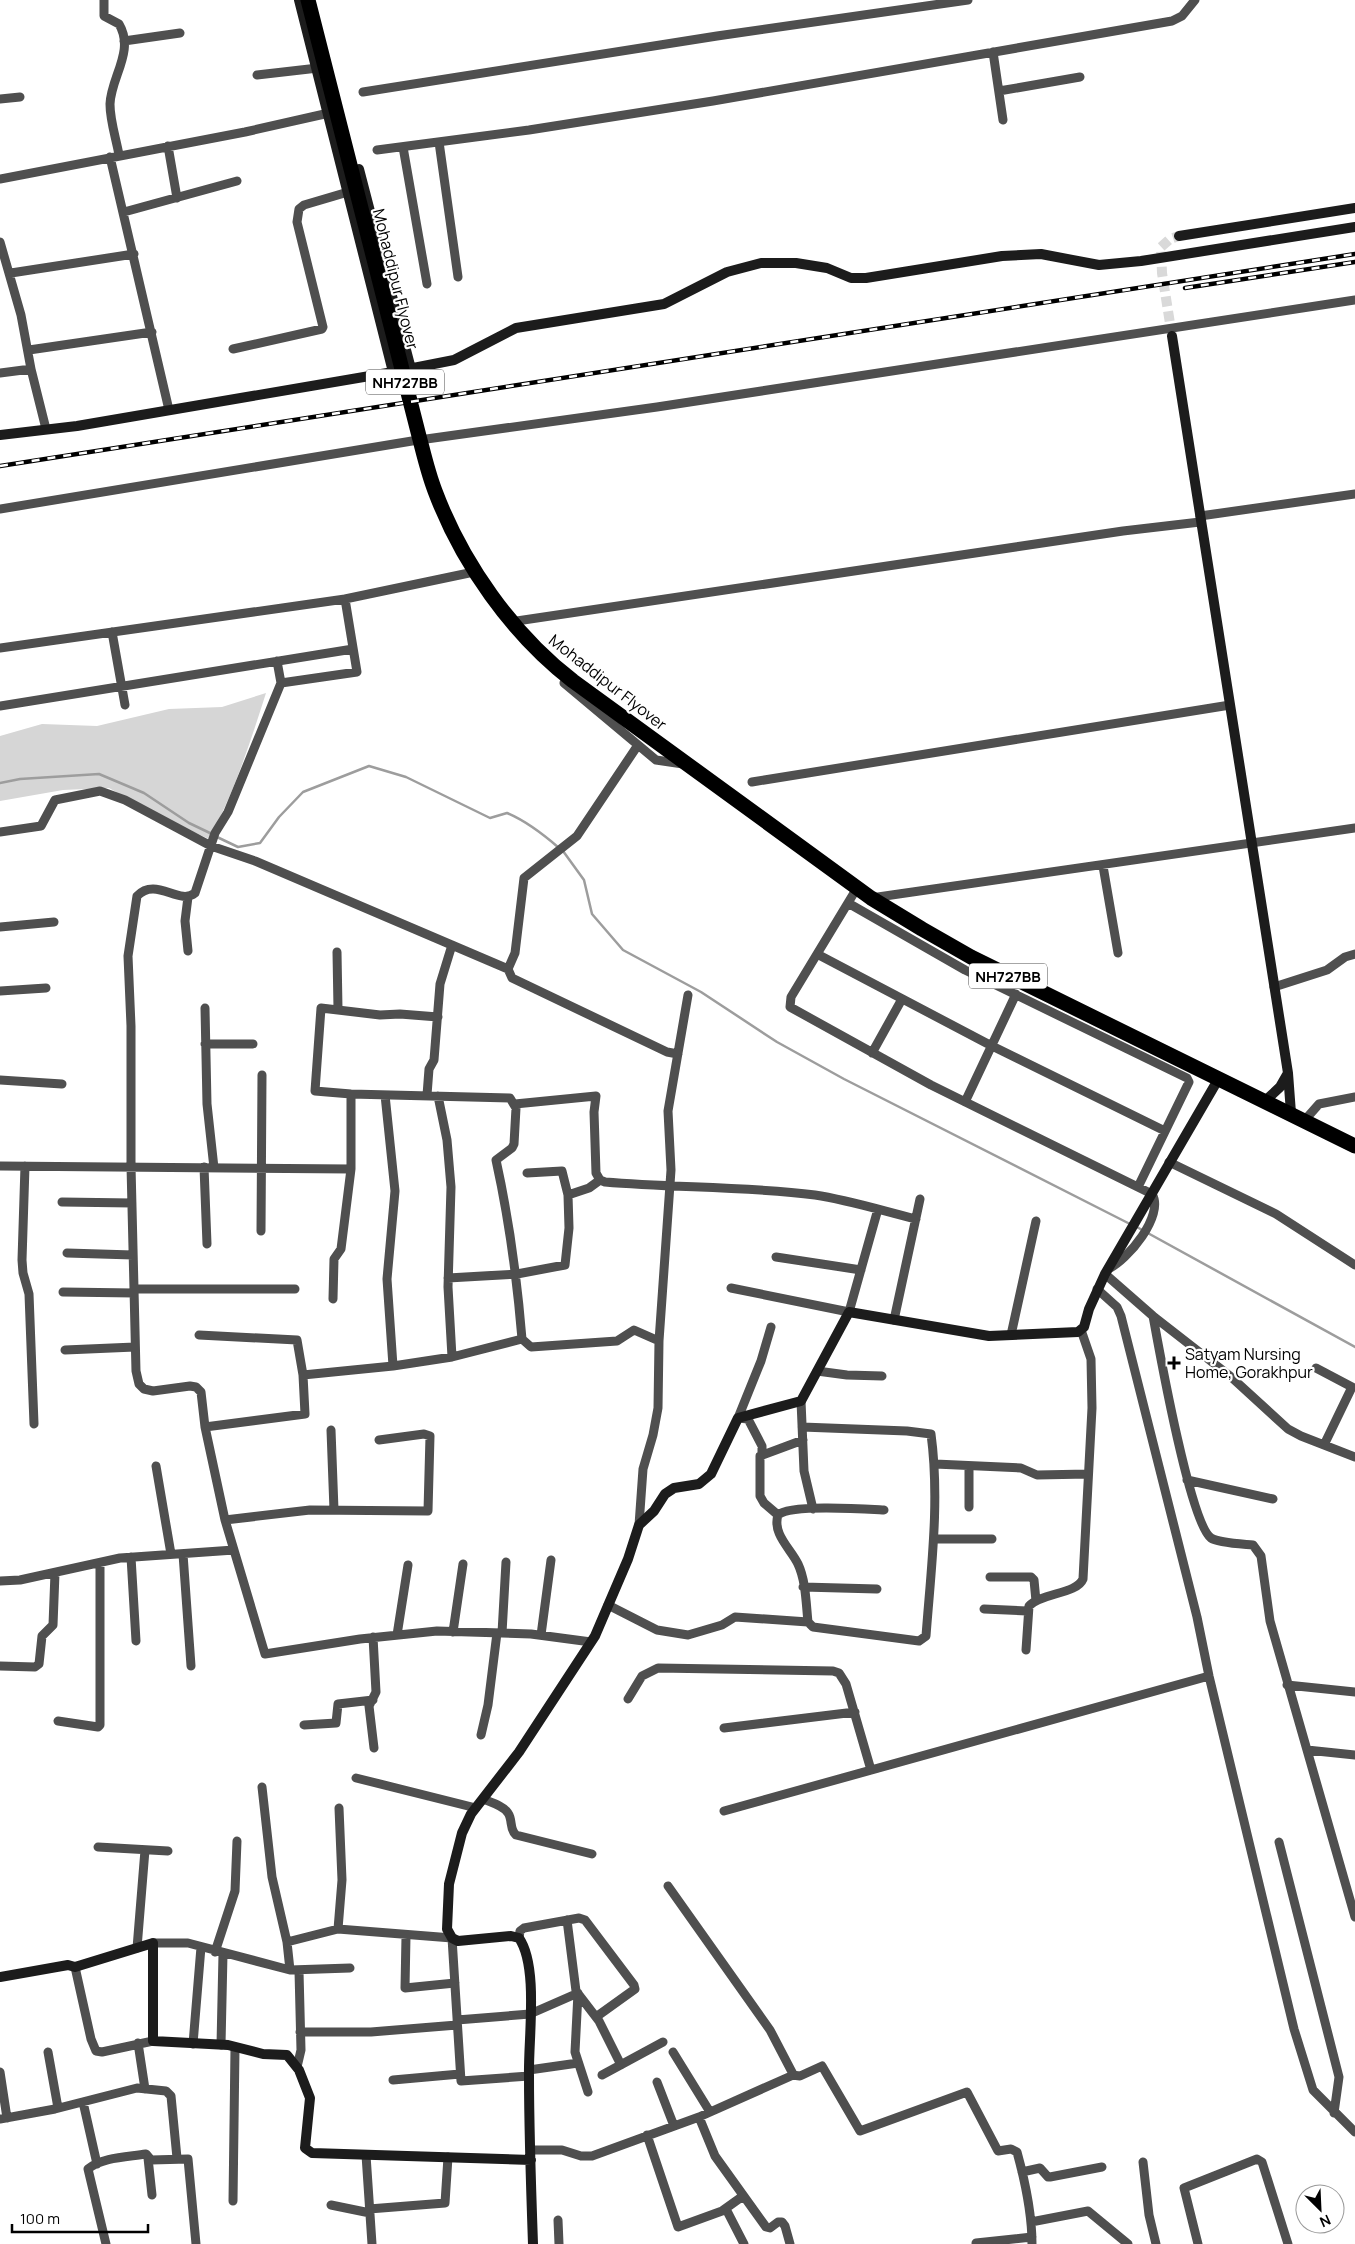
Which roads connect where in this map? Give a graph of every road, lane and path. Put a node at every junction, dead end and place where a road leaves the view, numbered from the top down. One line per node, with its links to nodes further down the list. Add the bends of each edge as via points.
1 (104, 0): 8 (street, via 104,16 119,24)
2 (299, 0): 10 (street)
3 (308, 0): 68 (highway, Mohaddipur Flyover / NH727BB, via 418,436 448,522 486,587 553,665)
4 (314, 0): 43 (street)
5 (968, 0): 14 (street)
6 (1195, 0): 9 (street, via 1182,16 1172,21)
7 (180, 33): 8 (street)
8 (124, 41): 23 (street, via 110,105)
9 (993, 52): 13 (street); 19 (street, via 713,101)
10 (318, 68): 11 (street); 17 (street)
11 (257, 75)
12 (1080, 77): 13 (street)
13 (999, 91): 18 (street)
14 (363, 92)
15 (20, 97): 16 (street)
16 (0, 99)
17 (329, 113): 20 (street); 26 (street)
18 (1003, 120)
19 (438, 142): 21 (street); 35 (street)
20 (168, 146): 23 (street); 27 (street)
21 (403, 148): 22 (street); 36 (street)
22 (377, 150)
23 (115, 156): 24 (street); 29 (street)
24 (0, 179)
25 (237, 181): 27 (street)
26 (348, 192): 40 (street, via 299,209 298,222 322,329); 44 (street)
27 (177, 198): 29 (street)
28 (1355, 208): 31 (street)
29 (124, 212): 33 (street)
30 (1355, 227): 43 (street, via 1099,265 1041,254 1002,256 850,278 827,268 761,263 727,272 664,304 516,328 454,360)
31 (1179, 236)
32 (0, 244): 34 (street)
33 (134, 254): 34 (street); 38 (street)
34 (10, 273): 41 (street)
35 (458, 278)
36 (427, 284)
37 (1355, 300): 51 (street, via 648,408)
38 (152, 332): 41 (street); 47 (street)
39 (1172, 336): 54 (street)
40 (233, 349)
41 (29, 350): 42 (street)
42 (31, 369): 45 (street); 49 (street)
43 (412, 369): 44 (street)
44 (393, 372): 47 (street)
45 (0, 373)
46 (412, 389): 48 (street)
47 (169, 410): 49 (street)
48 (420, 424)
49 (46, 430): 50 (street)
50 (0, 435)
51 (414, 440): 53 (street); 55 (street, via 440,519)
52 (1355, 494): 54 (street)
53 (0, 509)
54 (1200, 519): 57 (street); 65 (street)
55 (469, 573): 56 (street); 57 (street)
56 (345, 599): 58 (street); 60 (street)
57 (505, 622): 67 (street, via 548,669)
58 (112, 632): 59 (street); 63 (street)
59 (0, 648)
60 (353, 649): 61 (street); 62 (street, via 356,672)
61 (278, 661): 62 (street); 63 (street)
62 (281, 683): 73 (street)
63 (122, 686): 64 (street); 66 (street)
64 (125, 705)
65 (1230, 705): 69 (street); 72 (street)
66 (0, 706)
67 (638, 745): 68 (street, via 656,760); 87 (street, via 578,836 524,878 515,953)
68 (686, 764): 75 (highway, NH727BB)
69 (752, 782)
70 (1355, 828): 72 (street)
71 (0, 832): 73 (street, via 41,826 55,800 100,791 125,800)
72 (1252, 844): 74 (street); 88 (street)
73 (212, 845): 76 (street, via 195,893); 81 (street)
74 (1103, 866): 77 (street); 84 (street)
75 (857, 888): 77 (highway, NH727BB); 78 (street)
76 (188, 897): 82 (street, via 185,921); 122 (street, via 150,888 137,896 128,956)
77 (871, 898): 97 (highway, NH727BB)
78 (848, 903): 85 (street); 91 (street, via 914,942)
79 (54, 922): 80 (street)
80 (0, 927)
81 (452, 945): 87 (street); 96 (street, via 440,984)
82 (188, 951)
83 (336, 952): 95 (street)
84 (1118, 952)
85 (817, 954): 93 (street); 101 (street, via 791,997 790,1007)
86 (1355, 954): 88 (street, via 1327,970)
87 (508, 969): 102 (street, via 512,978 667,1052)
88 (1274, 987): 103 (street)
89 (46, 988): 90 (street)
90 (0, 991)
91 (1016, 994): 97 (street); 100 (street)
92 (688, 995): 102 (street)
93 (902, 998): 100 (street); 101 (street)
94 (205, 1008): 98 (street)
95 (338, 1009): 96 (street, via 380,1016); 108 (street, via 320,1009 315,1090)
96 (438, 1017): 110 (street)
97 (1107, 1031): 105 (highway, NH727BB); 117 (street, via 1187,1078 1189,1082)
98 (204, 1044): 99 (street); 123 (street)
99 (253, 1044)
100 (990, 1045): 114 (street); 117 (street)
101 (872, 1053): 114 (street)
102 (678, 1054): 128 (street, via 668,1111)
103 (1288, 1073): 113 (street, via 1280,1087); 116 (street)
104 (262, 1075): 124 (street)
105 (1219, 1078): 113 (highway, NH727BB); 119 (street)
106 (0, 1080): 107 (street)
107 (62, 1084)
108 (351, 1094): 109 (street); 125 (street)
109 (385, 1095): 110 (street); 166 (street, via 395,1191 388,1279)
110 (427, 1095): 111 (street)
111 (438, 1096): 115 (street, via 510,1098); 147 (street, via 447,1140 451,1187)
112 (1355, 1097): 116 (street, via 1320,1104)
113 (1265, 1101): 116 (highway, NH727BB)
114 (965, 1102): 129 (street)
115 (515, 1104): 127 (street, via 596,1096 595,1156 596,1174); 146 (street, via 514,1144 496,1160)
116 (1297, 1117): 118 (highway, NH727BB)
117 (1165, 1131): 129 (street)
118 (1355, 1146)
119 (1169, 1162): 130 (street); 143 (street, via 1276,1214)
120 (0, 1166): 121 (street)
121 (25, 1166): 122 (street); 173 (street, via 22,1260 29,1294)
122 (131, 1166): 123 (street); 134 (street)
123 (209, 1168): 124 (street); 139 (street)
124 (263, 1168): 125 (street); 138 (street)
125 (351, 1169): 153 (street, via 341,1248 334,1259)
126 (527, 1173): 131 (street, via 562,1171)
127 (600, 1180): 128 (street); 131 (street, via 589,1188)
128 (670, 1187): 135 (street, via 788,1192); 162 (street)
129 (1138, 1187): 130 (street)
130 (1152, 1194): 145 (street); 145 (street, via 1155,1203 1151,1220 1131,1252)
131 (568, 1195): 146 (street, via 565,1265)
132 (920, 1199): 136 (street)
133 (62, 1202): 134 (street)
134 (132, 1203): 141 (street)
135 (878, 1209): 136 (street); 144 (street)
136 (916, 1219): 156 (street)
137 (1036, 1221): 160 (street)
138 (261, 1231)
139 (207, 1244)
140 (66, 1253): 141 (street)
141 (133, 1255): 151 (street)
142 (776, 1257): 144 (street)
143 (1355, 1265)
144 (861, 1270): 154 (street)
145 (1106, 1272): 150 (street); 155 (street)
146 (517, 1274): 147 (street); 161 (street)
147 (448, 1278): 165 (street)
148 (731, 1288): 154 (street)
149 (295, 1289): 151 (street)
150 (1098, 1289): 158 (street); 226 (street, via 1117,1307 1121,1316)
151 (134, 1291): 152 (street); 163 (street)
152 (63, 1292)
153 (333, 1299)
154 (849, 1312): 156 (street); 168 (street)
155 (1153, 1316): 179 (street, via 1230,1376 1288,1429); 186 (street)
156 (894, 1320): 160 (street, via 989,1336)
157 (771, 1327): 172 (street)
158 (1081, 1330): 160 (street); 185 (street, via 1091,1359)
159 (199, 1335): 169 (street, via 297,1340)
160 (1011, 1335)
161 (522, 1339): 162 (street, via 531,1347 617,1342 634,1330); 165 (street)
162 (659, 1341): 194 (street, via 658,1408 642,1469)
163 (135, 1347): 164 (street); 174 (street, via 139,1384 153,1391 196,1387 201,1392)
164 (65, 1350)
165 (452, 1357): 166 (street)
166 (394, 1366): 169 (street)
167 (1316, 1368): 179 (street, via 1352,1387)
168 (817, 1371): 170 (street); 171 (street)
169 (303, 1375): 174 (street, via 305,1414)
170 (882, 1376)
171 (801, 1401): 172 (street); 175 (street)
172 (738, 1418): 180 (street, via 748,1419 762,1446); 194 (street, via 711,1474 699,1484 674,1488 665,1494)
173 (34, 1424)
174 (205, 1427): 193 (street)
175 (802, 1427): 178 (street); 182 (street, via 931,1434)
176 (332, 1430): 190 (street)
177 (379, 1440): 190 (street, via 430,1436 429,1509 421,1512)
178 (803, 1440): 180 (street); 189 (street, via 804,1470)
179 (1324, 1445): 181 (street)
180 (762, 1454): 192 (street, via 760,1496)
181 (1355, 1457)
182 (935, 1464): 184 (street); 196 (street)
183 (156, 1466): 198 (street)
184 (969, 1466): 185 (street, via 1021,1468 1037,1475); 188 (street)
185 (1088, 1474): 211 (street, via 1081,1584)
186 (1187, 1480): 187 (street); 227 (street, via 1210,1538 1253,1545 1261,1556 1270,1621)
187 (1272, 1499)
188 (970, 1507)
189 (813, 1509): 191 (street); 192 (street, via 785,1511)
190 (334, 1510): 193 (street)
191 (884, 1510)
192 (778, 1515): 209 (street, via 782,1541 798,1565)
193 (225, 1520): 197 (street)
194 (639, 1525): 212 (street)
195 (992, 1538): 196 (street)
196 (934, 1540): 215 (street, via 924,1640 919,1642 813,1627)
197 (234, 1550): 199 (street); 220 (street, via 264,1654)
198 (171, 1554): 199 (street); 200 (street)
199 (183, 1554): 225 (street)
200 (131, 1557): 203 (street); 221 (street)
201 (551, 1560): 219 (street)
202 (506, 1562): 217 (street)
203 (100, 1564): 206 (street); 232 (street, via 100,1725)
204 (408, 1564): 218 (street)
205 (463, 1564): 216 (street)
206 (55, 1573): 208 (street); 224 (street, via 54,1625 42,1636 40,1664 35,1667)
207 (990, 1577): 211 (street, via 1031,1577)
208 (0, 1581)
209 (803, 1587): 210 (street); 215 (street)
210 (877, 1589)
211 (1036, 1601): 214 (street)
212 (608, 1605): 215 (street, via 657,1630 681,1634 701,1633 735,1617); 222 (street)
213 (984, 1609): 214 (street)
214 (1027, 1611): 223 (street)
215 (808, 1622)
216 (453, 1632): 217 (street); 218 (street)
217 (499, 1633): 219 (street); 235 (street)
218 (397, 1635): 220 (street)
219 (541, 1635): 222 (street)
220 (373, 1638): 230 (street, via 376,1692)
221 (136, 1641)
222 (591, 1642): 242 (street, via 519,1752)
223 (1026, 1650)
224 (0, 1666)
225 (191, 1666)
226 (1209, 1676): 239 (street); 297 (street, via 1294,2029 1313,2090)
227 (1287, 1685): 228 (street); 237 (street)
228 (1355, 1692)
229 (628, 1699): 231 (street, via 642,1676 658,1668 833,1671 844,1678)
230 (372, 1700): 233 (street, via 338,1704 334,1724); 236 (street, via 369,1706)
231 (854, 1712): 234 (street); 239 (street)
232 (58, 1720)
233 (304, 1725)
234 (724, 1728)
235 (481, 1735)
236 (374, 1748)
237 (1307, 1750): 238 (street); 253 (street)
238 (1355, 1755)
239 (871, 1770): 245 (street)
240 (356, 1778): 244 (street)
241 (262, 1787): 259 (street, via 272,1877)
242 (483, 1799): 244 (street); 251 (street, via 506,1810 516,1836)
243 (339, 1808): 255 (street, via 342,1880)
244 (476, 1808): 257 (street, via 462,1833 448,1884 447,1929)
245 (724, 1811)
246 (236, 1841): 263 (street, via 235,1891)
247 (1279, 1842): 297 (street, via 1339,2077)
248 (98, 1847): 249 (street)
249 (145, 1850): 250 (street); 262 (street)
250 (168, 1852)
251 (592, 1854)
252 (668, 1886): 288 (street, via 770,2030)
253 (1355, 1917)
254 (567, 1920): 258 (street, via 524,1928); 269 (street); 271 (street, via 585,1920 634,1985 633,1992)
255 (338, 1929): 256 (street); 259 (street)
256 (406, 1936): 257 (street); 268 (street, via 405,1988)
257 (452, 1938): 258 (street, via 458,1941); 268 (street)
258 (519, 1938): 270 (street, via 530,1976)
259 (287, 1942): 266 (street)
260 (153, 1943): 261 (street, via 188,1943); 262 (street); 274 (street)
261 (201, 1947): 263 (street); 277 (street)
262 (137, 1948): 264 (street)
263 (219, 1953): 266 (street); 278 (street)
264 (75, 1967): 267 (street, via 68,1965); 276 (street, via 96,2051)
265 (350, 1968): 266 (street)
266 (294, 1970): 273 (street)
267 (0, 1977)
268 (455, 1983): 272 (street)
269 (578, 1993): 270 (street); 271 (street); 282 (street, via 575,2044)
270 (530, 2014): 272 (street); 286 (street)
271 (596, 2017): 283 (street)
272 (457, 2022): 273 (street, via 371,2032); 287 (street)
273 (300, 2032): 284 (street, via 301,2050)
274 (153, 2041): 276 (street); 277 (street)
275 (663, 2042): 283 (street)
276 (138, 2043): 292 (street)
277 (193, 2044): 278 (street)
278 (222, 2045): 279 (street)
279 (236, 2048): 284 (street, via 287,2055); 314 (street)
280 (48, 2052): 295 (street)
281 (672, 2052): 296 (street)
282 (578, 2063): 286 (street); 293 (street)
283 (621, 2065): 289 (street)
284 (297, 2067): 303 (street, via 310,2098 305,2148 312,2153)
285 (0, 2072): 299 (street)
286 (529, 2073): 287 (street, via 461,2081); 304 (street)
287 (460, 2074): 290 (street)
288 (792, 2074): 296 (street); 311 (street, via 800,2076 822,2066 860,2131 967,2092 998,2151 1017,2152)
289 (602, 2075)
290 (393, 2080)
291 (657, 2082): 300 (street)
292 (145, 2089): 294 (street, via 137,2088); 307 (street, via 170,2093)
293 (588, 2092)
294 (83, 2102): 295 (street); 309 (street)
295 (58, 2108): 299 (street)
296 (710, 2112): 298 (street)
297 (1334, 2113): 301 (street)
298 (699, 2117): 300 (street); 313 (street, via 715,2156)
299 (4, 2118)
300 (674, 2126): 302 (street)
301 (1355, 2132)
302 (647, 2135): 304 (street, via 592,2156 562,2150); 316 (street, via 677,2226 680,2228)
303 (366, 2155): 305 (street); 317 (street)
304 (531, 2155): 305 (street); 325 (street)
305 (448, 2157): 317 (street, via 444,2202)
306 (148, 2158): 307 (street); 309 (street, via 146,2154); 312 (street)
307 (177, 2158): 323 (street, via 186,2158 189,2162)
308 (1143, 2162): 330 (street)
309 (97, 2164): 322 (street, via 90,2167 88,2174)
310 (1102, 2167): 311 (street, via 1050,2177 1040,2168)
311 (1022, 2172): 319 (street)
312 (152, 2195)
313 (743, 2196): 316 (street); 328 (street, via 766,2227 780,2222 784,2224)
314 (233, 2201)
315 (331, 2204): 317 (street)
316 (726, 2209): 327 (street)
317 (370, 2211): 324 (street)
318 (558, 2220): 326 (street)
319 (1031, 2222): 320 (street); 329 (street, via 1088,2211)
320 (1032, 2241): 321 (street)
321 (976, 2243)
322 (106, 2244)
323 (196, 2244)
324 (372, 2244)
325 (533, 2244)
326 (559, 2244)
327 (744, 2244)
328 (790, 2244)
329 (1127, 2244)
330 (1156, 2244)
331 (1198, 2244): 332 (street, via 1184,2188 1258,2159 1262,2162)
332 (1288, 2244)

